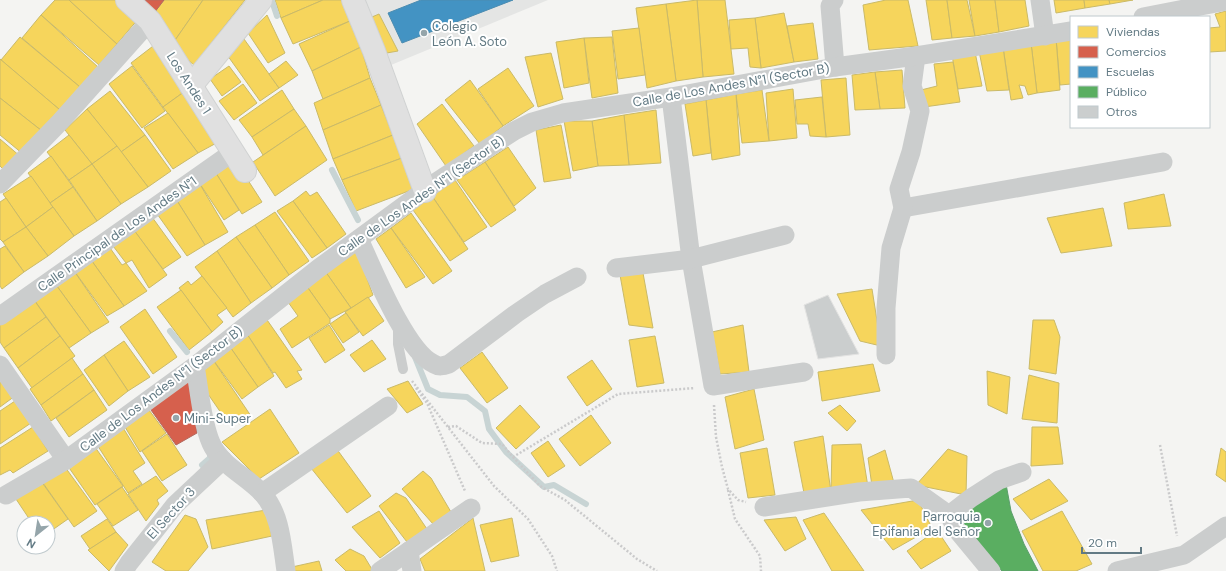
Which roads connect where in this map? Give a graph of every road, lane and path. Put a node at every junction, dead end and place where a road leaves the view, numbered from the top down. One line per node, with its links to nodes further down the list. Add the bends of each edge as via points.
1 (127, 0): 8 (street, Los Andes 1)
2 (261, 0): 13 (street)
3 (353, 0): 19 (street)
4 (834, 0): 12 (street, via 830,6)
5 (1040, 0): 10 (street)
6 (1226, 1): 7 (street)
7 (1148, 16)
8 (150, 22): 13 (street, Los Andes 1); 18 (street)
9 (1070, 31): 10 (street, Calle de Los Andes N°1 (Sector B))
10 (1045, 36): 11 (street, Calle de Los Andes N°1 (Sector B))
11 (916, 56): 12 (street, Calle de Los Andes N°1 (Sector B)); 20 (street, via 912,86 920,111 899,189)
12 (835, 67): 14 (street, Calle de Los Andes N°1 (Sector B))
13 (191, 86): 15 (street, Los Andes 1)
14 (671, 97): 19 (street, Calle de Los Andes N°1 (Sector B), via 564,114 532,122 514,131); 23 (street)
15 (233, 152): 17 (street, Los Andes 1); 26 (street, Calle Principal de Los Andes N°1)
16 (1163, 162): 20 (street)
17 (245, 171)
18 (0, 184)
19 (425, 191): 22 (street, Calle de Los Andes N°1 (Sector B))
20 (903, 208): 28 (street, via 891,248 886,308)
21 (785, 235): 23 (street)
22 (359, 239): 27 (street); 30 (street, Calle de Los Andes N°1 (Sector B))
23 (691, 258): 24 (street); 33 (street)
24 (616, 268)
25 (577, 277): 27 (street, via 516,313 449,364 433,364 423,357 414,348)
26 (0, 316)
27 (399, 322): 31 (lane, via 398,344)
28 (886, 355)
29 (0, 365): 38 (street)
30 (196, 366): 38 (street, Calle de Los Andes N°1 (Sector B)); 39 (street, via 211,444)
31 (403, 369): 35 (path); 45 (path, via 427,403)
32 (804, 372): 33 (street)
33 (713, 386): 37 (path, via 618,394); 41 (path, via 716,437)
34 (388, 406): 42 (street)
35 (448, 427): 37 (path, via 456,426 482,443 502,444); 54 (path, via 494,486 528,519 552,556)
36 (1160, 445): 49 (path)
37 (513, 457): 55 (path, via 540,486 565,500 638,559)
38 (66, 460): 43 (street, Calle de Los Andes N°1 (Sector B))
39 (223, 460): 42 (street); 50 (street, El Sector 3, via 175,504)
40 (1022, 472): 46 (street, via 1000,480)
41 (728, 489): 44 (path, via 738,500); 56 (path, via 735,519 760,556)
42 (262, 493): 51 (street, via 278,522)
43 (6, 495)
44 (764, 507): 46 (street, via 859,492 911,488)
45 (471, 508): 48 (street)
46 (949, 515): 57 (street, via 957,530)
47 (1226, 526): 49 (street)
48 (409, 551): 52 (street); 53 (street)
49 (1180, 556): 58 (street)
50 (128, 568)
51 (286, 571)
52 (380, 571)
53 (412, 571)
54 (557, 571)
55 (657, 571)
56 (761, 571)
57 (991, 571)
58 (1117, 571)

